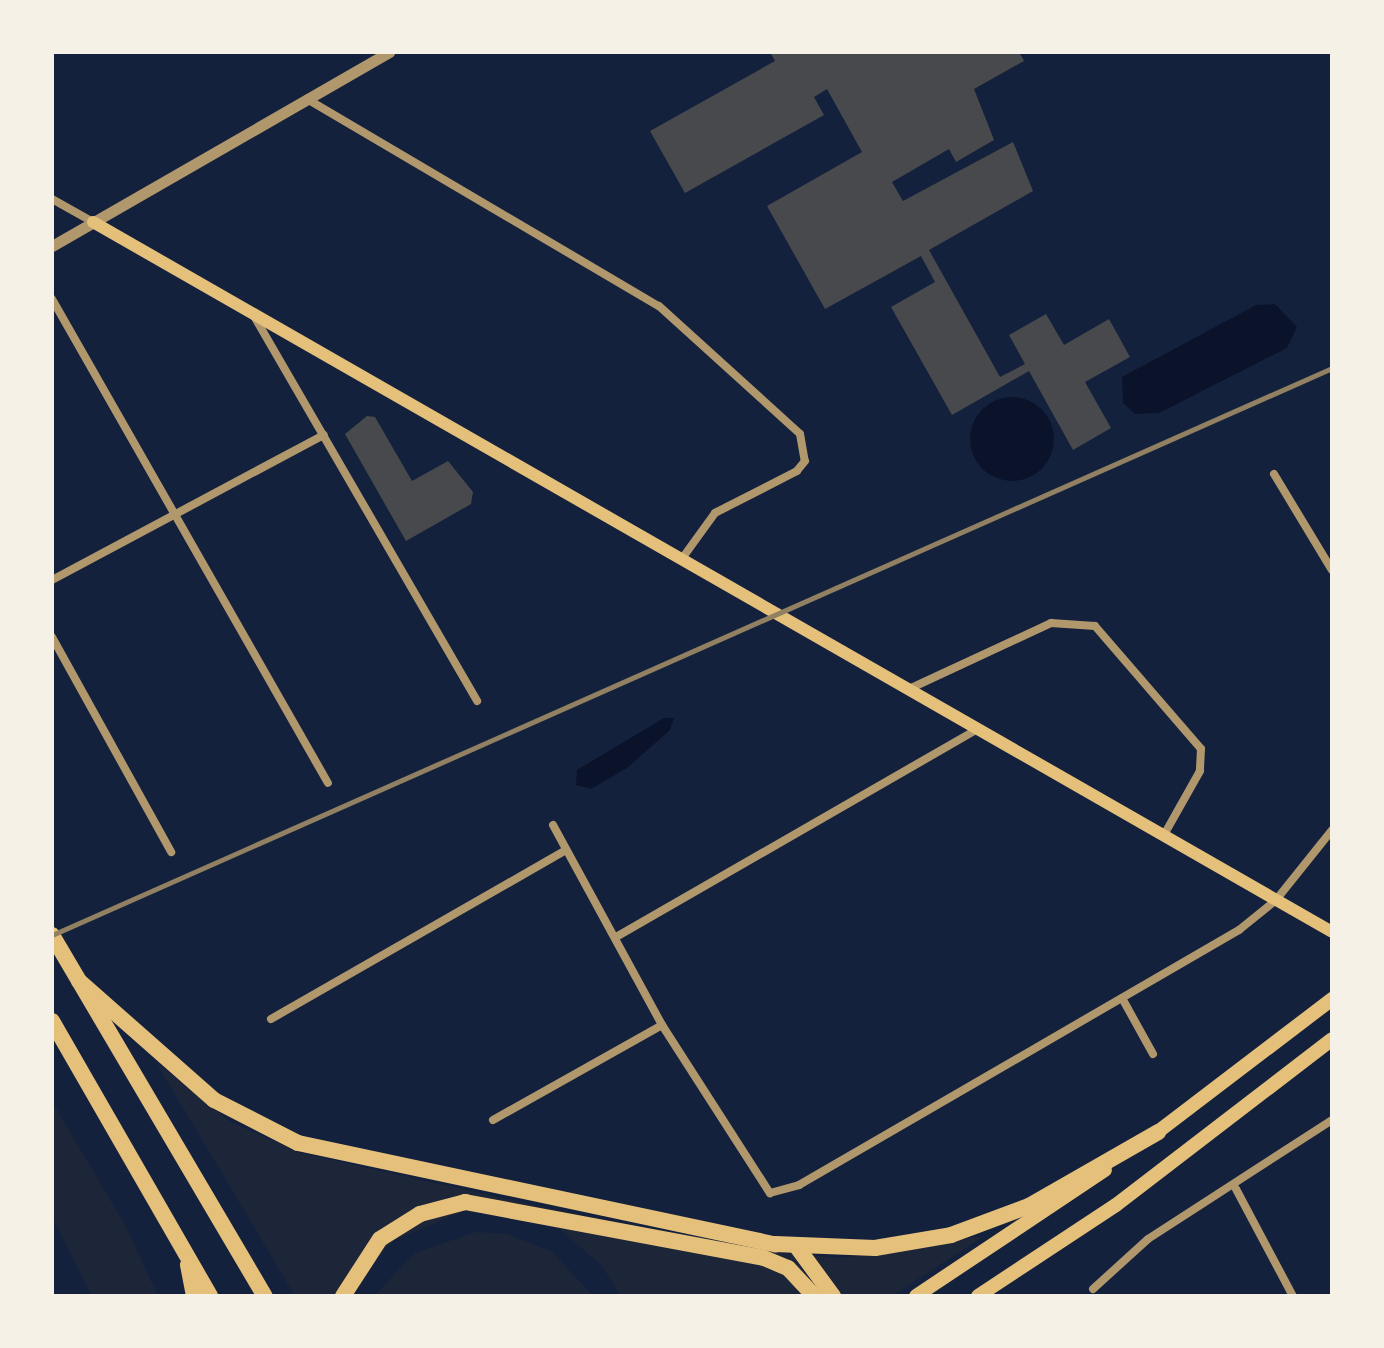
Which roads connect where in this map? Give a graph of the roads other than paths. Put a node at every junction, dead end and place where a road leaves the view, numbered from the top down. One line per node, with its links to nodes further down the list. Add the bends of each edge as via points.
1 (389, 52): 2 (street)
2 (307, 99): 4 (street); 11 (street, via 659,306 800,434 805,461 715,513)
3 (52, 199): 4 (street)
4 (93, 222): 5 (street); 7 (main road)
5 (52, 246)
6 (52, 299): 10 (street)
7 (254, 316): 8 (street); 11 (main road)
8 (324, 435): 10 (street); 16 (street)
9 (1274, 474): 12 (street)
10 (174, 516): 13 (street); 18 (street)
11 (681, 560): 15 (main road)
12 (1332, 570)
13 (52, 580)
14 (52, 637): 23 (street)
15 (909, 689): 17 (main road); 21 (street, via 1051,623 1095,626 1201,749 1200,771)
16 (477, 701)
17 (978, 729): 21 (main road); 27 (street)
18 (328, 783)
19 (553, 825): 22 (street)
20 (1332, 830): 24 (street)
21 (1164, 835): 24 (main road)
22 (564, 851): 27 (street); 31 (street)
23 (171, 852)
24 (1276, 900): 25 (main road); 29 (street)
25 (1332, 932)
26 (52, 935): 28 (highway)
27 (616, 937): 33 (street)
28 (79, 981): 40 (highway, via 214,1100 298,1143); 45 (highway)
29 (1122, 998): 33 (street, via 799,1185 770,1193); 35 (street)
30 (1332, 999): 38 (highway)
31 (271, 1019)
32 (52, 1021): 41 (highway)
33 (662, 1025): 36 (street)
34 (1332, 1039): 50 (highway, via 1116,1205)
35 (1153, 1054)
36 (493, 1120)
37 (1332, 1120): 39 (street, via 1254,1168)
38 (1158, 1132): 40 (highway, via 1029,1206 951,1235 888,1247); 49 (highway)
39 (1236, 1189): 42 (street, via 1165,1226); 51 (street)
40 (797, 1247): 48 (highway)
41 (185, 1252): 43 (highway); 44 (highway)
42 (1093, 1289)
43 (194, 1296)
44 (210, 1296)
45 (265, 1296)
46 (343, 1296): 47 (highway, via 380,1239 420,1214 465,1202 764,1258 788,1268)
47 (814, 1296)
48 (833, 1296)
49 (916, 1296)
50 (978, 1296)
51 (1293, 1296)

